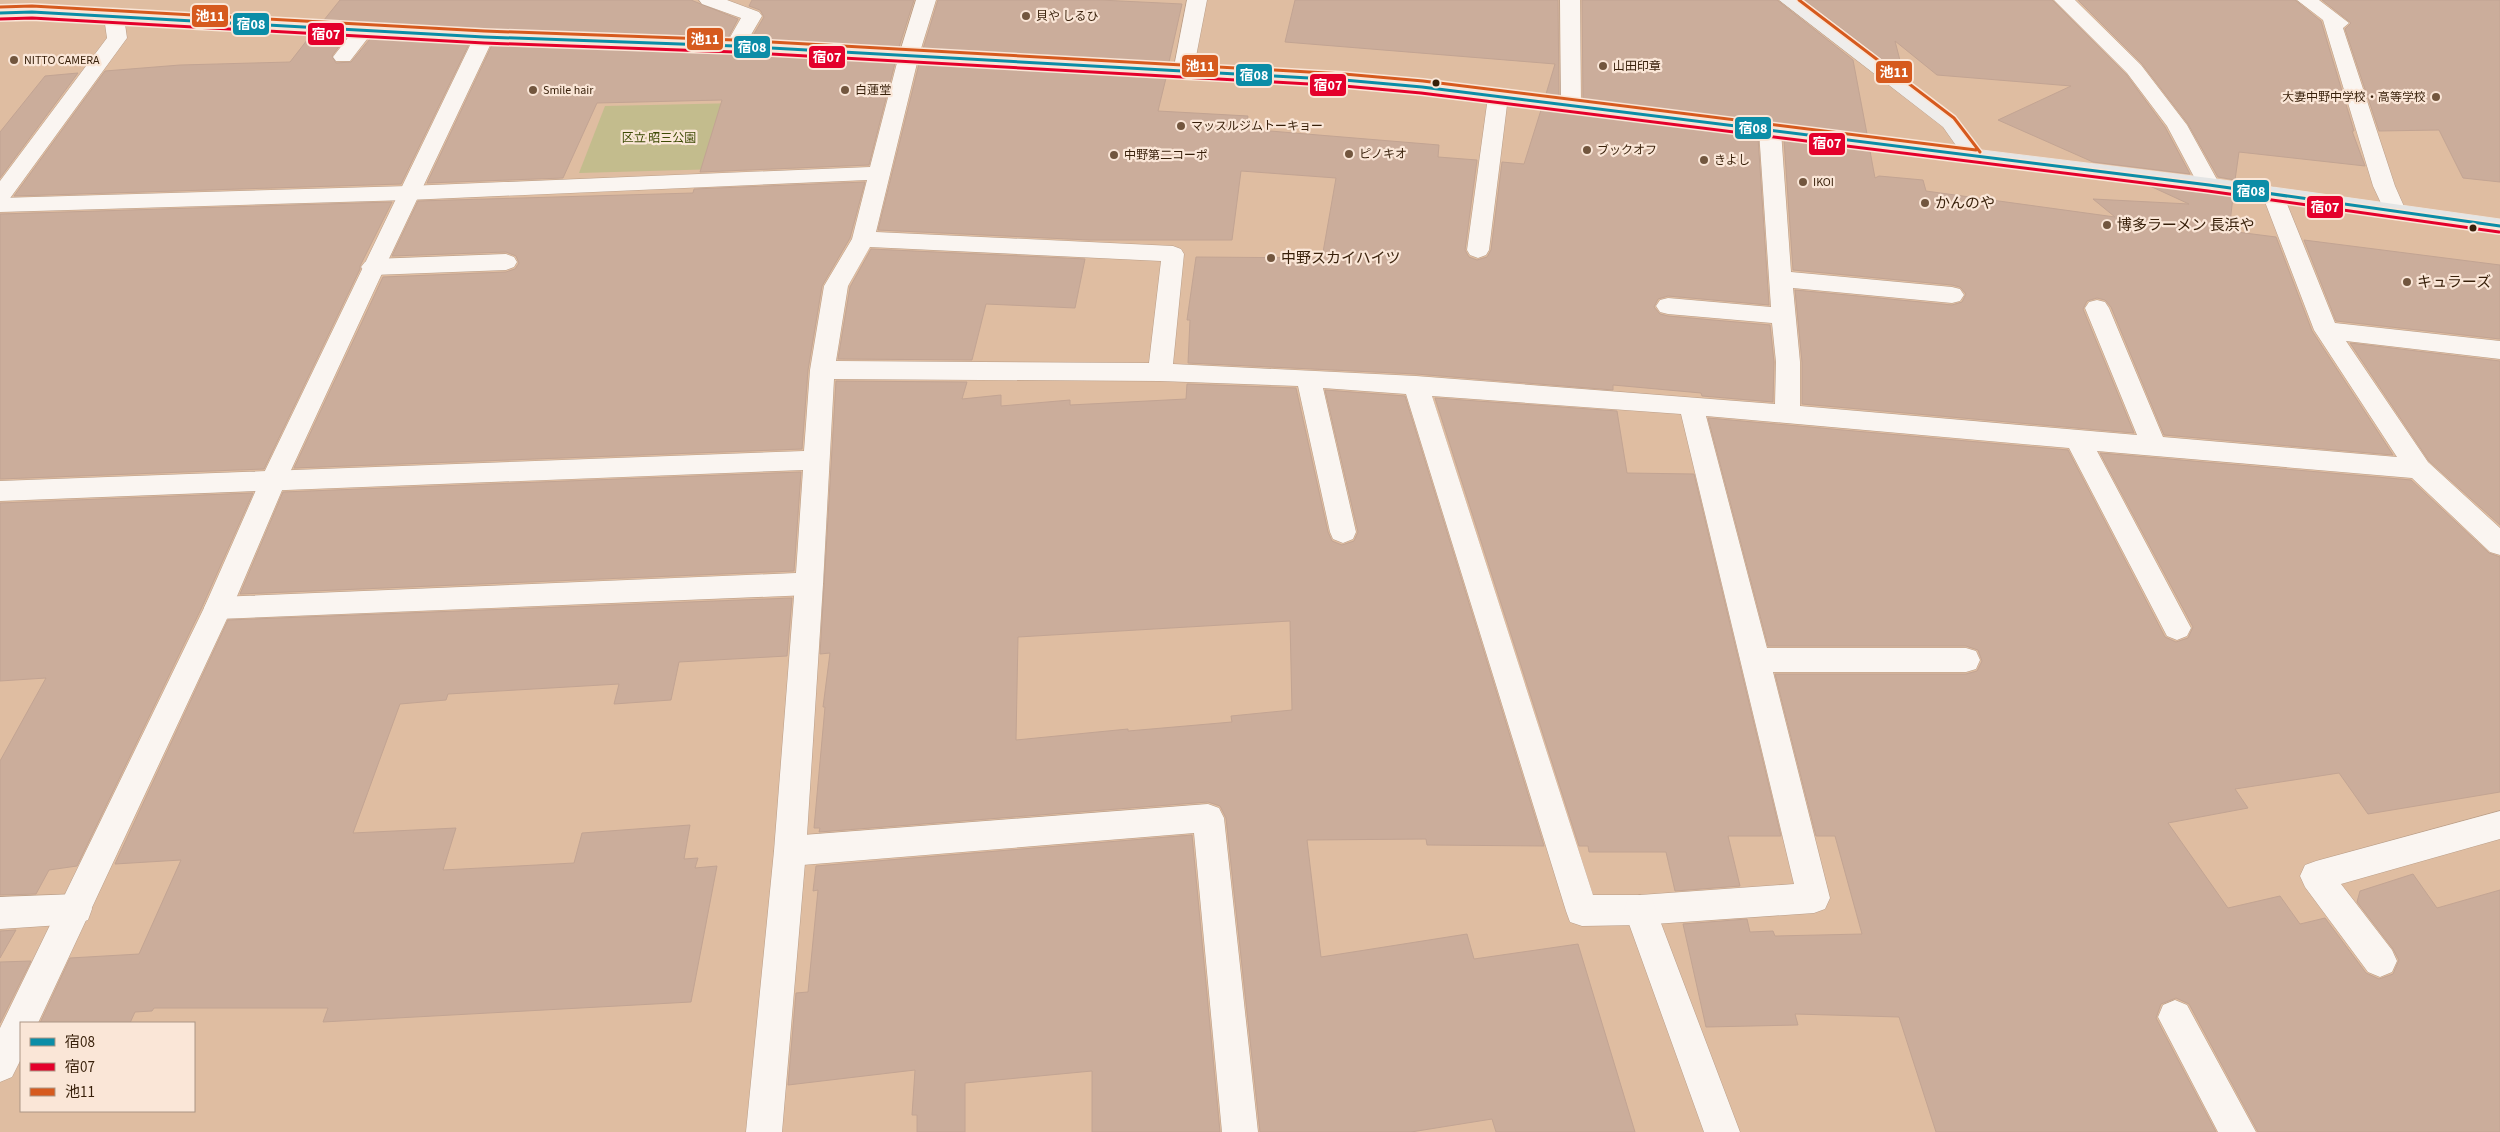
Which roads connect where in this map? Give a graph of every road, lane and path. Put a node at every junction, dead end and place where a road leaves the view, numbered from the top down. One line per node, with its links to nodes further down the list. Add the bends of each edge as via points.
1 (709, 0): 12 (street, via 752,16)
2 (926, 0): 13 (street)
3 (1197, 0): 15 (street)
4 (1570, 0): 17 (street)
5 (1789, 0): 19 (street, via 1950,123)
6 (2064, 0): 21 (street, via 2134,69 2177,124)
7 (2307, 0): 26 (street, via 2339,23 2331,22)
8 (0, 13): 9 (main road)
9 (114, 17): 10 (main road); 24 (street, via 117,38)
10 (364, 30): 11 (main road); 14 (street)
11 (484, 37): 12 (main road); 22 (street)
12 (735, 46): 13 (main road)
13 (909, 55): 15 (main road); 20 (street)
14 (343, 57)
15 (1183, 72): 16 (main road, via 1344,80)
16 (1498, 97): 17 (main road); 29 (street)
17 (1570, 106): 18 (main road)
18 (1770, 130): 19 (main road); 32 (street)
19 (1975, 156): 21 (main road)
20 (879, 173): 22 (street); 28 (street)
21 (2208, 184): 23 (main road)
22 (408, 193): 25 (street); 31 (street)
23 (2273, 194): 26 (main road); 37 (street)
24 (0, 196)
25 (0, 204)
26 (2395, 211): 27 (main road)
27 (2500, 226)
28 (863, 239): 39 (street, via 836,286); 40 (street, via 1172,254)
29 (1478, 250)
30 (506, 262): 31 (street)
31 (373, 267): 49 (street)
32 (1780, 279): 33 (street); 36 (street)
33 (1952, 295)
34 (1668, 306): 36 (street)
35 (2097, 308): 46 (street)
36 (1784, 316): 44 (street, via 1788,362)
37 (2326, 330): 38 (street); 48 (street)
38 (2500, 350)
39 (822, 370): 40 (street); 47 (street)
40 (1160, 372): 41 (street)
41 (1308, 378): 42 (street); 51 (street)
42 (1416, 385): 43 (street); 61 (street, via 1582,911)
43 (1691, 406): 44 (street); 56 (street)
44 (1787, 414): 45 (street)
45 (2078, 440): 46 (street); 55 (street)
46 (2154, 446): 48 (street)
47 (817, 460): 49 (street); 53 (street)
48 (2419, 469): 52 (street)
49 (273, 481): 50 (street); 54 (street)
50 (0, 491)
51 (1343, 532)
52 (2500, 544)
53 (809, 584): 54 (street); 59 (street)
54 (218, 608): 60 (street)
55 (2177, 628)
56 (1756, 660): 57 (street); 61 (street, via 1814,898)
57 (1966, 660)
58 (2500, 825): 63 (street, via 2316,876)
59 (790, 851): 68 (street); 69 (street, via 1208,818)
60 (76, 909): 62 (street); 65 (street)
61 (1640, 910): 70 (street)
62 (0, 913)
63 (2380, 961)
64 (2175, 1017): 71 (street)
65 (21, 1022)
66 (20, 1024): 67 (street)
67 (0, 1065)
68 (764, 1132)
69 (1240, 1132)
70 (1722, 1132)
71 (2238, 1132)

